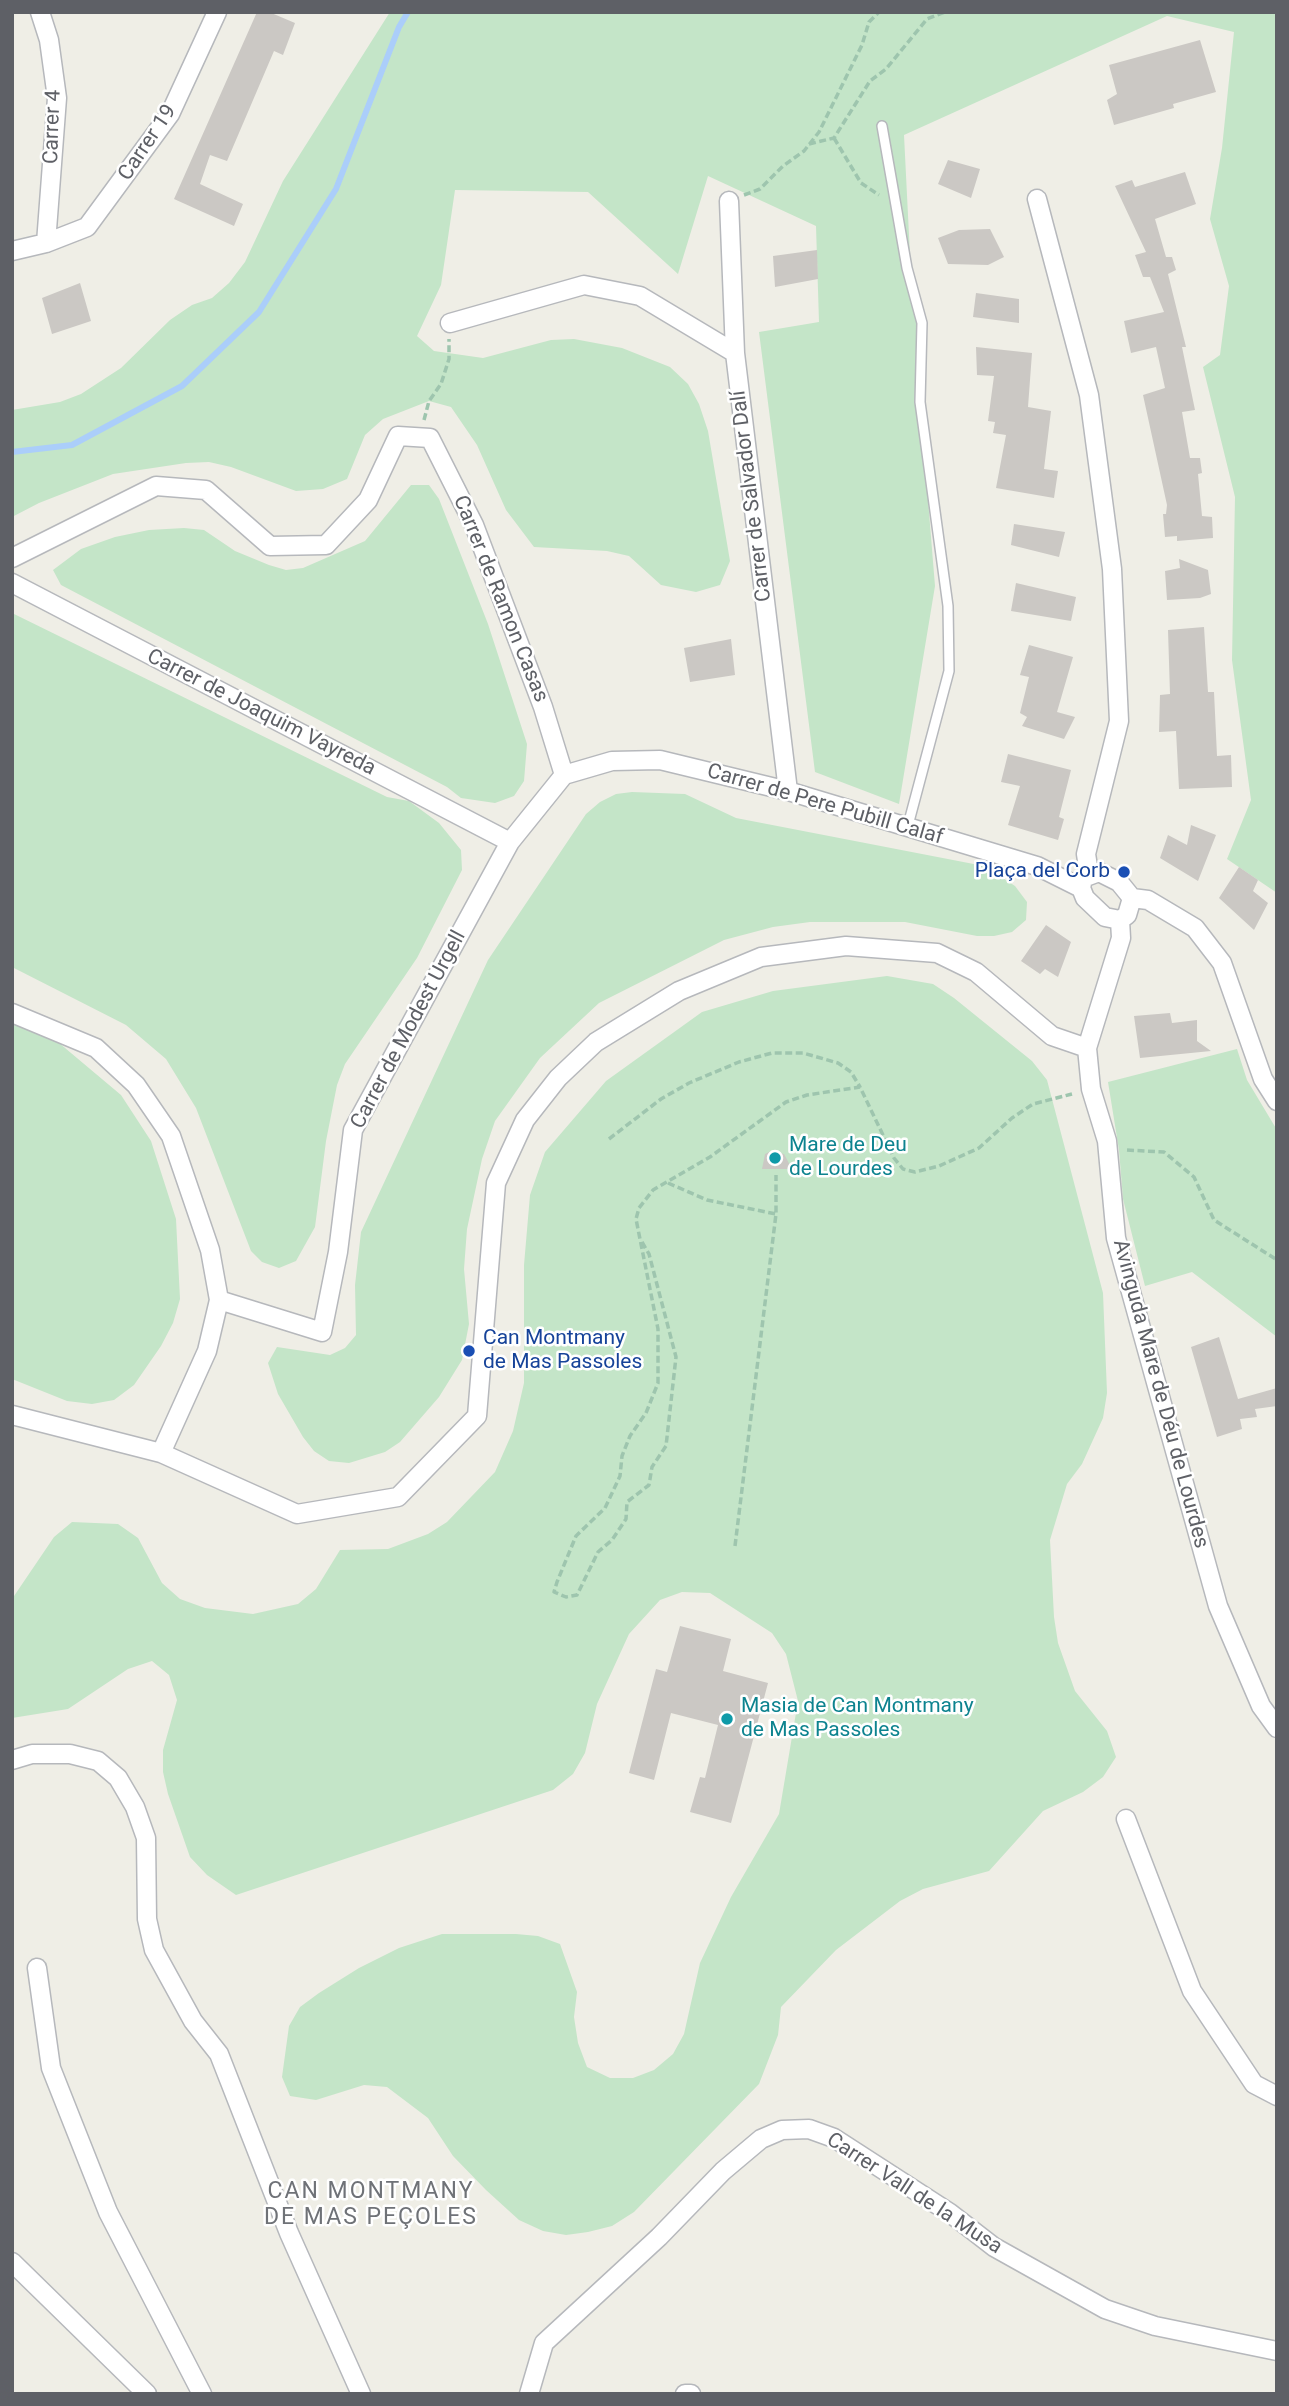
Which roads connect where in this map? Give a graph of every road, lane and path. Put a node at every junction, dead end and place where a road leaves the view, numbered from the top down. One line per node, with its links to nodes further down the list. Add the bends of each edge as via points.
1 (40, 12): 12 (street, Carrer 4, via 57,98)
2 (217, 12): 12 (street, Carrer 19, via 170,114 118,188 87,227)
3 (880, 12): 7 (path, via 869,22 819,132)
4 (945, 12): 6 (path, via 927,19 886,69 870,81)
5 (882, 126): 10 (lane)
6 (834, 138): 7 (path); 10 (path, via 861,183)
7 (809, 144): 9 (path, via 760,190)
8 (1037, 199): 23 (street, via 1089,395 1112,569 1119,722 1086,854)
9 (729, 201): 15 (street, Carrer de Salvador Dalí)
10 (895, 204): 21 (lane, via 922,323 920,402 948,606 949,671)
11 (12, 239): 12 (street)
12 (46, 243): 13 (street, Carrer 19)
13 (12, 251)
14 (450, 323): 15 (street, via 584,285 640,296); 16 (path, via 449,359 441,384 429,401)
15 (735, 353): 20 (street, Carrer de Salvador Dalí)
16 (419, 438): 17 (street, via 398,436 368,500 326,545 270,546 206,490 156,486); 19 (street, Carrer de Ramon Casas, via 430,438 474,525)
17 (12, 558)
18 (12, 583): 22 (street, Carrer de Joaquim Vayreda)
19 (564, 775): 20 (street, Carrer de Pere Pubill Calaf, via 612,761 660,760); 22 (street, Carrer de Modest Urgell)
20 (788, 791): 21 (street, Carrer de Pere Pubill Calaf)
21 (907, 829): 23 (street, Carrer de Pere Pubill Calaf)
22 (510, 842): 38 (street, Carrer de Modest Urgell, via 354,1130 322,1332)
23 (1085, 880): 24 (street, via 1109,875 1127,888); 25 (street, via 1094,909)
24 (1132, 898): 25 (street, via 1132,906); 30 (street, via 1148,900 1195,928 1222,963 1262,1079)
25 (1120, 920): 27 (street, Avinguda Mare de Déu de Lourdes, via 1121,938)
26 (12, 1013): 38 (street, via 96,1048 136,1085 171,1136 210,1250)
27 (1087, 1048): 29 (street, Avinguda Mare de Déu de Lourdes); 40 (street, via 1052,1036 976,972 937,953 846,946 761,957 679,991 596,1042 558,1078 526,1120 496,1183 477,1416 398,1497 298,1514)
28 (860, 1087): 29 (path, via 894,1158 903,1169 915,1172 979,1148 1033,1104); 31 (path, via 851,1072 838,1063 803,1052 772,1053 689,1083); 34 (path, via 786,1102 710,1157)
29 (1091, 1089): 32 (street, Avinguda Mare de Déu de Lourdes)
30 (1277, 1101)
31 (608, 1139)
32 (1108, 1148): 37 (path, via 1164,1152 1194,1177 1214,1220); 42 (street, Avinguda Mare de Déu de Lourdes, via 1116,1238 1218,1605 1261,1706)
33 (776, 1175): 35 (path)
34 (666, 1182): 35 (path, via 707,1200); 36 (path, via 639,1208 636,1219)
35 (776, 1214): 41 (path)
36 (642, 1242): 36 (path, via 658,1329 658,1383 630,1436 620,1476 605,1508 576,1536 554,1592 566,1597 577,1595 598,1552 626,1519 627,1502 649,1485 652,1467 666,1446 676,1357)
37 (1277, 1260)
38 (219, 1300): 40 (street, via 207,1351)
39 (12, 1415): 40 (street)
40 (161, 1453)
41 (735, 1546)
42 (1277, 1728)
43 (12, 1760): 51 (street, via 57,1754 98,1761 118,1778 135,1807 146,1838 147,1919 154,1950 169,1982 219,2054 289,2233)
44 (1126, 1819): 46 (street, via 1192,1991 1254,2084)
45 (37, 1968): 50 (street, via 51,2068 108,2212)
46 (1277, 2096)
47 (12, 2262): 49 (street)
48 (1277, 2351): 52 (street, Carrer Vall de la Musa, via 1154,2326 1105,2309 994,2247 834,2138 809,2129 782,2130 761,2139 723,2171 544,2343)
49 (146, 2394)
50 (202, 2394)
51 (361, 2394)
52 (529, 2394)
53 (685, 2394): 54 (street)
54 (691, 2394)

